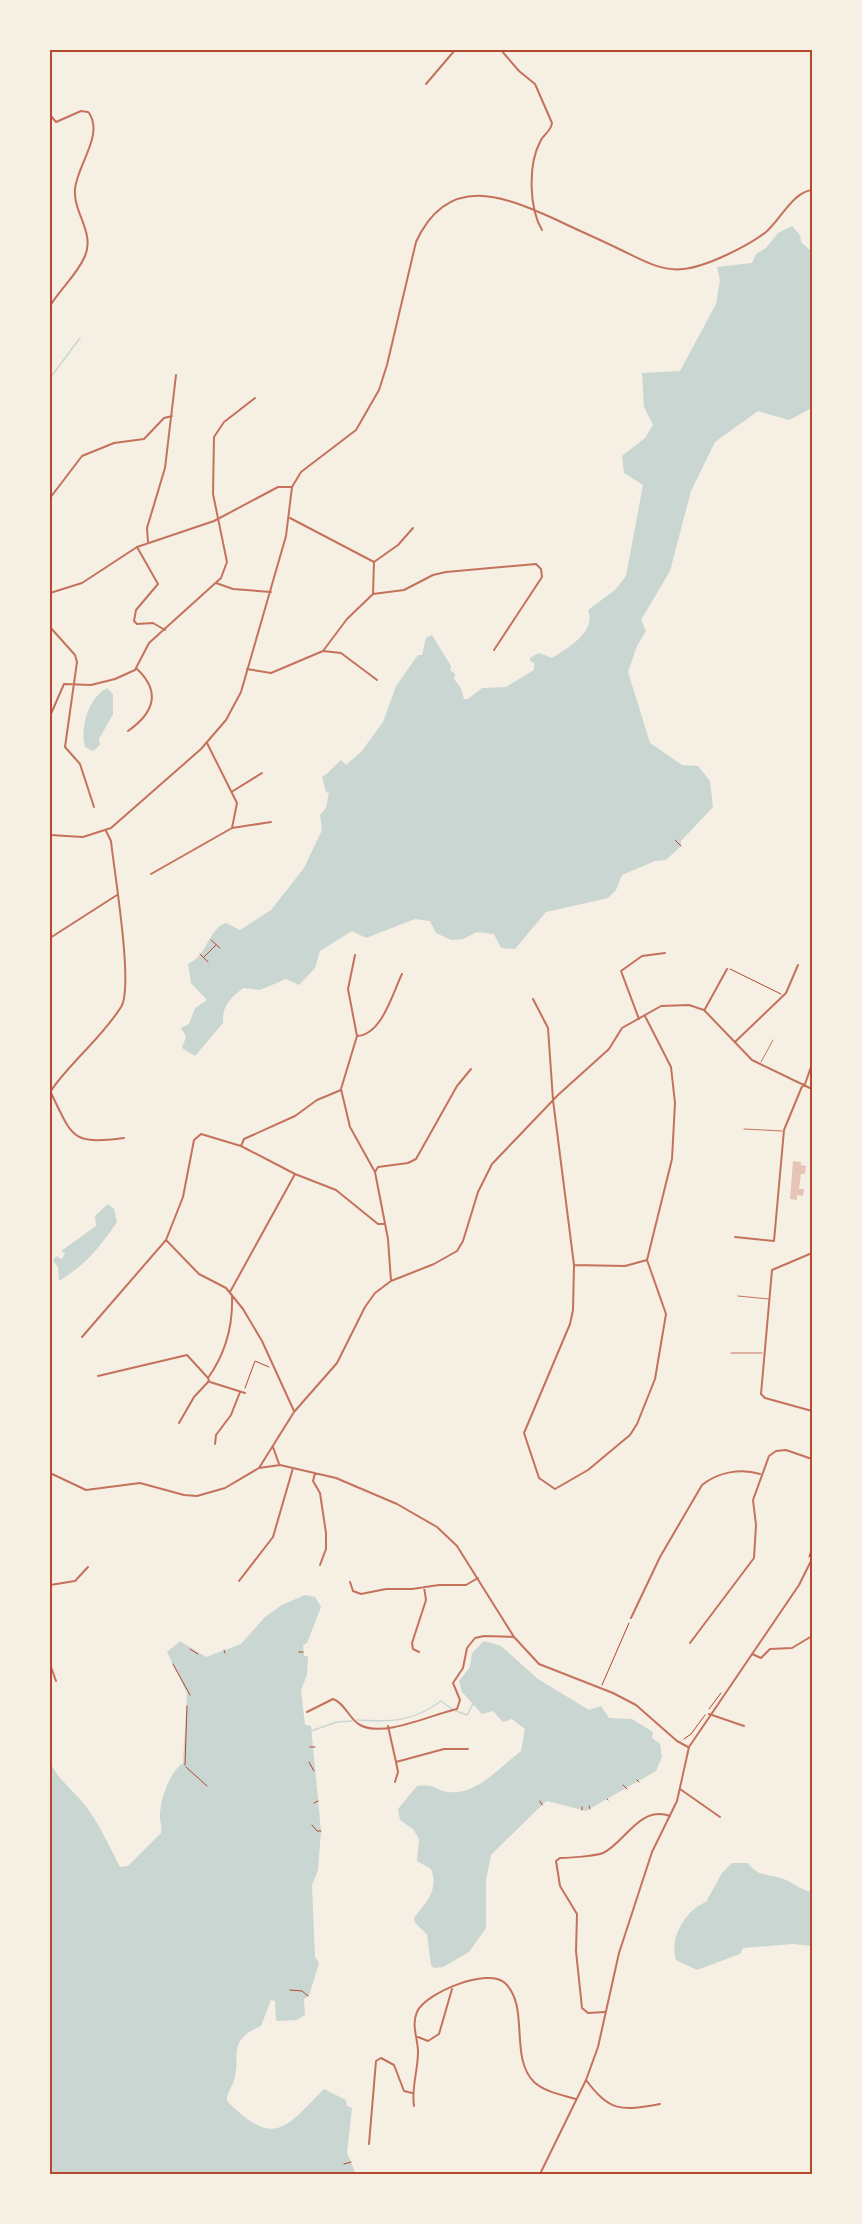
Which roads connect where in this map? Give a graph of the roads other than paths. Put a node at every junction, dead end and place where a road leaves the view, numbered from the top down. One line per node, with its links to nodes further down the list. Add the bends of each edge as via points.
1 (455, 50): 3 (street)
2 (501, 50): 6 (street, via 535,84 552,123 540,140 536,155)
3 (426, 84)
4 (50, 94): 8 (street, via 51,116 56,122 81,111 88,112 94,122 75,190 87,233 86,253)
5 (813, 190): 6 (street, via 800,196 760,236 699,266 677,270 647,262)
6 (535, 210): 7 (street); 12 (street, via 504,198 478,196 450,204 428,223 413,252 379,390 356,430 301,472)
7 (542, 230)
8 (50, 306)
9 (176, 375): 11 (street)
10 (255, 398): 15 (street, via 224,422 214,437 211,468)
11 (172, 416): 13 (street, via 164,418 147,438 114,443 82,456); 17 (street, via 164,473 147,528)
12 (292, 487): 14 (street); 15 (street, via 278,487)
13 (50, 498)
14 (290, 518): 19 (street); 21 (street)
15 (217, 519): 17 (street); 20 (street, via 227,562)
16 (413, 528): 19 (street)
17 (148, 542): 18 (street)
18 (137, 547): 22 (street, via 82,583); 25 (street, via 158,584 136,610 134,621 153,623)
19 (374, 562): 23 (street)
20 (216, 583): 21 (street, via 233,590); 25 (street, via 180,613)
21 (271, 592): 29 (street)
22 (50, 593)
23 (373, 594): 26 (street, via 404,590 446,572 536,564 542,569 542,577); 27 (street, via 347,619)
24 (50, 627): 31 (street, via 75,655)
25 (166, 631): 28 (street, via 149,643)
26 (494, 650)
27 (323, 651): 29 (street, via 271,673); 30 (street, via 341,653)
28 (136, 668): 31 (street, via 102,683 81,687); 33 (street, via 147,678 153,694 146,713)
29 (248, 669): 34 (street, via 232,711)
30 (377, 680)
31 (74, 684): 32 (street, via 62,686); 37 (street, via 65,747 80,764)
32 (50, 716)
33 (128, 731)
34 (207, 743): 36 (street); 40 (street)
35 (262, 773): 36 (street)
36 (233, 791): 39 (street, via 237,803)
37 (94, 807)
38 (271, 822): 39 (street)
39 (232, 828): 42 (street)
40 (106, 831): 41 (street, via 83,837); 43 (street, via 111,841)
41 (50, 835)
42 (151, 874)
43 (117, 895): 44 (street); 63 (street, via 125,983 122,1005)
44 (50, 938)
45 (665, 953): 53 (street, via 642,956 621,971)
46 (356, 955): 54 (street, via 348,989)
47 (798, 965): 56 (street, via 782,995)
48 (727, 969): 51 (street)
49 (402, 974): 54 (street, via 377,1025 367,1034)
50 (533, 999): 64 (street, via 548,1029)
51 (704, 1010): 52 (street, via 668,1005); 56 (street)
52 (645, 1016): 53 (street); 77 (street, via 671,1066 675,1103 672,1159)
53 (639, 1019): 64 (street, via 622,1028 609,1049)
54 (357, 1036): 61 (street)
55 (773, 1040): 58 (lane)
56 (735, 1041): 58 (street)
57 (813, 1064): 60 (street)
58 (760, 1065): 60 (street)
59 (471, 1069): 69 (street, via 457,1086 416,1159 378,1167)
60 (804, 1084): 62 (street); 66 (street)
61 (341, 1089): 68 (street, via 244,1139); 69 (street, via 350,1127)
62 (813, 1089)
63 (50, 1092): 67 (street, via 67,1126 81,1139)
64 (553, 1100): 78 (street); 79 (street, via 492,1164 457,1251)
65 (744, 1129): 66 (lane)
66 (784, 1131): 74 (street)
67 (124, 1138)
68 (241, 1146): 70 (street); 73 (street, via 201,1134 194,1140 183,1197)
69 (375, 1172): 71 (street)
70 (295, 1174): 71 (street, via 328,1186 378,1224); 80 (street)
71 (385, 1224): 79 (street)
72 (735, 1237): 74 (street)
73 (166, 1240): 80 (street, via 199,1274); 83 (street)
74 (774, 1241): 75 (street)
75 (774, 1246)
76 (813, 1253): 82 (street, via 772,1270)
77 (647, 1260): 78 (street, via 625,1266); 78 (street, via 666,1314 655,1379 637,1424 599,1462 555,1489 539,1478 524,1433 570,1324)
78 (574, 1265)
79 (391, 1281): 91 (street, via 370,1300 337,1363)
80 (231, 1294): 87 (street, via 231,1330); 91 (street, via 255,1326)
81 (738, 1296): 82 (lane)
82 (769, 1299): 85 (street)
83 (82, 1337)
84 (731, 1353): 85 (lane)
85 (764, 1353): 90 (street, via 762,1396)
86 (98, 1376): 87 (street, via 187,1355)
87 (209, 1380): 88 (street); 92 (street)
88 (240, 1392): 89 (street); 93 (street)
89 (245, 1393)
90 (813, 1411)
91 (294, 1412): 94 (street)
92 (179, 1423)
93 (215, 1444)
94 (273, 1447): 96 (street); 97 (street)
95 (813, 1459): 101 (street, via 786,1450 776,1451 769,1456)
96 (280, 1465): 97 (street); 98 (street)
97 (259, 1468): 99 (street, via 225,1488 197,1496 140,1483 86,1490)
98 (293, 1468): 100 (street); 106 (street, via 273,1537)
99 (50, 1473)
100 (315, 1473): 103 (street, via 313,1481 320,1493 326,1541); 105 (street, via 336,1478 425,1518 457,1546)
101 (761, 1474): 110 (street, via 740,1470 702,1485 660,1557); 113 (street, via 753,1500 754,1558)
102 (813, 1559): 115 (street, via 800,1585)
103 (320, 1566)
104 (88, 1567): 108 (street, via 75,1581)
105 (478, 1578): 109 (street, via 466,1584); 112 (street)
106 (239, 1581)
107 (350, 1582): 109 (street, via 358,1594 386,1588)
108 (50, 1585)
109 (424, 1587): 114 (street, via 426,1600 412,1643)
110 (631, 1618)
111 (813, 1636): 115 (street, via 792,1648 770,1649 761,1658)
112 (514, 1637): 120 (street, via 484,1636 471,1641 463,1668 453,1683 460,1700 457,1709); 122 (street, via 546,1669 636,1705)
113 (690, 1643)
114 (419, 1652)
115 (752, 1654): 119 (street)
116 (50, 1664): 117 (street)
117 (56, 1681)
118 (307, 1712): 120 (street, via 333,1699 360,1725)
119 (710, 1714): 121 (street); 122 (street)
120 (388, 1726): 124 (street)
121 (744, 1726)
122 (689, 1747): 126 (street)
123 (468, 1749): 124 (street, via 444,1749)
124 (396, 1762): 125 (street)
125 (395, 1782)
126 (680, 1789): 127 (street); 128 (street)
127 (670, 1816): 130 (street, via 646,1867); 130 (street, via 652,1815 628,1830 604,1853 556,1861 560,1886 577,1914 582,2008 588,2013)
128 (720, 1817)
129 (452, 1989): 131 (street, via 423,2003 414,2022); 131 (street, via 439,2034 428,2041); 134 (street, via 483,1976 503,1981 512,1993 527,2072 544,2089)
130 (605, 2012): 132 (street)
131 (417, 2037): 133 (street)
132 (586, 2080): 134 (street); 135 (street, via 613,2107)
133 (412, 2093): 136 (street); 137 (street, via 404,2091 394,2065 381,2058 376,2061)
134 (576, 2100): 138 (street)
135 (660, 2104)
136 (414, 2106)
137 (369, 2144)
138 (540, 2175)

